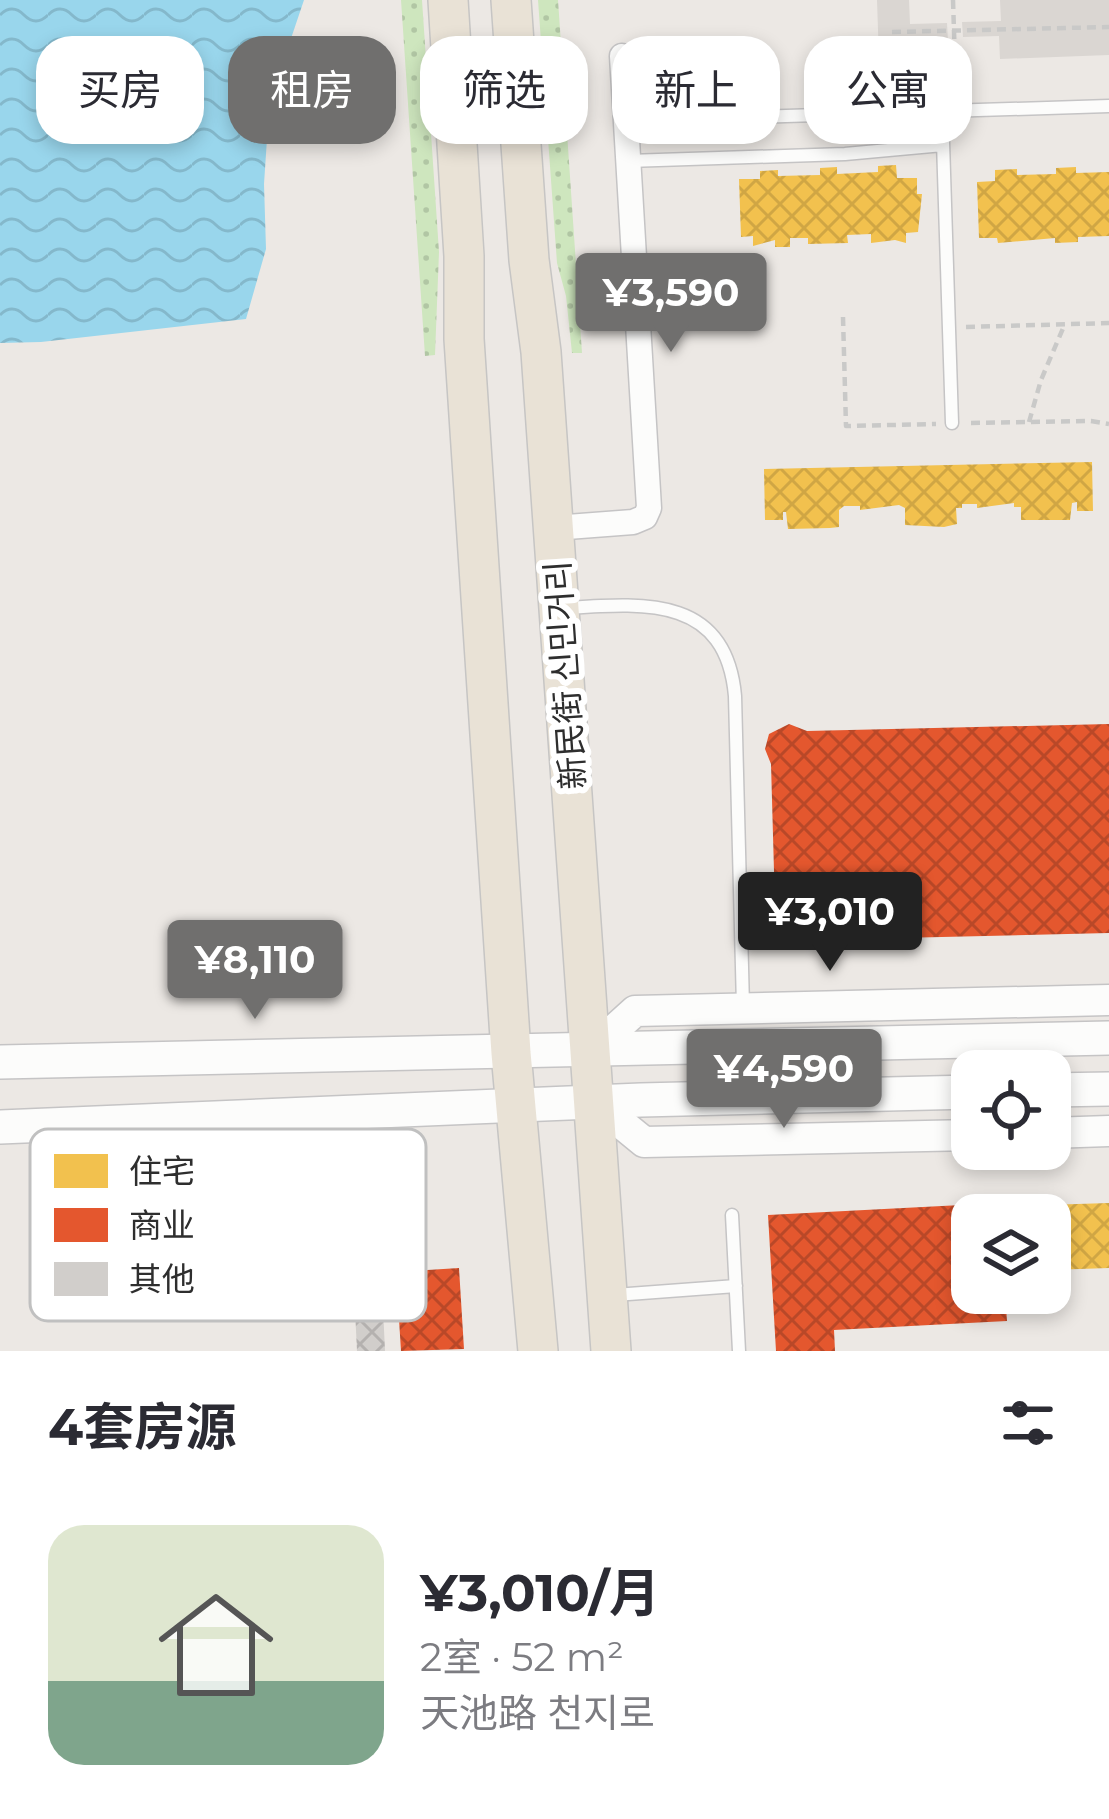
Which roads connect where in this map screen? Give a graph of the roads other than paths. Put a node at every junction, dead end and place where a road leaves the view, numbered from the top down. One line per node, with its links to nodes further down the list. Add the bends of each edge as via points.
1 (448, 0): 15 (highway)
2 (511, 0): 9 (highway, 新民街 신민거리)
3 (1109, 106): 4 (lane)
4 (972, 110)
5 (627, 144): 7 (street)
6 (943, 145): 7 (lane); 8 (lane)
7 (628, 160): 9 (street, via 650,508 633,522)
8 (952, 424)
9 (554, 527): 10 (highway, 新民街 신민거리)
10 (560, 608): 12 (lane, via 668,610 701,624 726,650 735,695); 14 (highway, 新民街 신민거리)
11 (1109, 1000): 12 (street)
12 (743, 1009): 14 (street, via 635,1011)
13 (1109, 1039): 14 (main road)
14 (592, 1050): 15 (main road); 20 (highway, 新民街 신민거리)
15 (511, 1053): 16 (main road); 21 (highway)
16 (0, 1061)
17 (1109, 1089): 18 (main road)
18 (1071, 1090)
19 (951, 1093): 20 (main road)
20 (595, 1102): 21 (main road); 25 (street, via 644,1142); 28 (highway, 新民街 신민거리)
21 (515, 1106): 22 (main road); 29 (highway)
22 (0, 1127)
23 (1109, 1131): 24 (street)
24 (1071, 1132)
25 (951, 1135)
26 (732, 1215): 27 (lane)
27 (736, 1286): 28 (lane); 31 (lane)
28 (608, 1295): 30 (highway, 新民街 신민거리)
29 (538, 1351)
30 (611, 1351)
31 (740, 1351)

